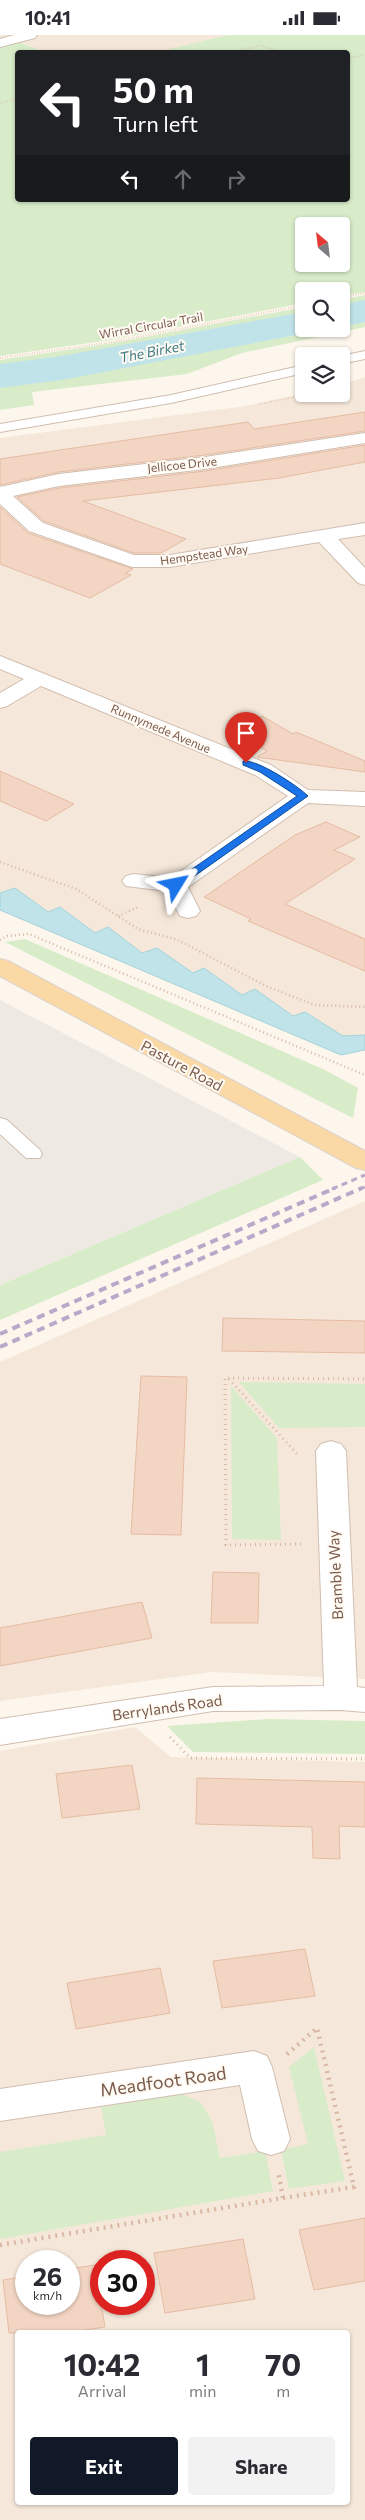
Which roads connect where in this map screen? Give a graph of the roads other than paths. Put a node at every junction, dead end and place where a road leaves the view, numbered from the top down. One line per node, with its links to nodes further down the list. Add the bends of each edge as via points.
1 (30, 35): 2 (street)
2 (0, 43)
3 (365, 355): 4 (lane)
4 (350, 358)
5 (295, 371): 6 (lane, via 162,401)
6 (0, 428)
7 (365, 438): 8 (street, Jellicoe Drive, via 205,463 69,478)
8 (0, 493): 10 (street, Hempstead Way, via 36,527 132,561 170,561)
9 (365, 529): 10 (street, Hempstead Way)
10 (324, 537): 11 (street)
11 (365, 579)
12 (0, 662): 13 (street, Runnymede Avenue)
13 (41, 678): 14 (street); 15 (street, Runnymede Avenue, via 263,770)
14 (0, 702)
15 (303, 796): 16 (street); 18 (street)
16 (365, 799)
17 (134, 881): 18 (street)
18 (176, 885): 19 (street)
19 (188, 911)
20 (0, 966): 23 (main road, Pasture Road)
21 (0, 1124): 22 (lane)
22 (33, 1154)
23 (365, 1162)
24 (331, 1454): 25 (street, Bramble Way, via 334,1543)
25 (353, 1699): 26 (street, Berrylands Road, via 212,1699)
26 (0, 1732)
27 (0, 2105): 28 (street, Meadfoot Road, via 254,2067)
28 (271, 2139)

